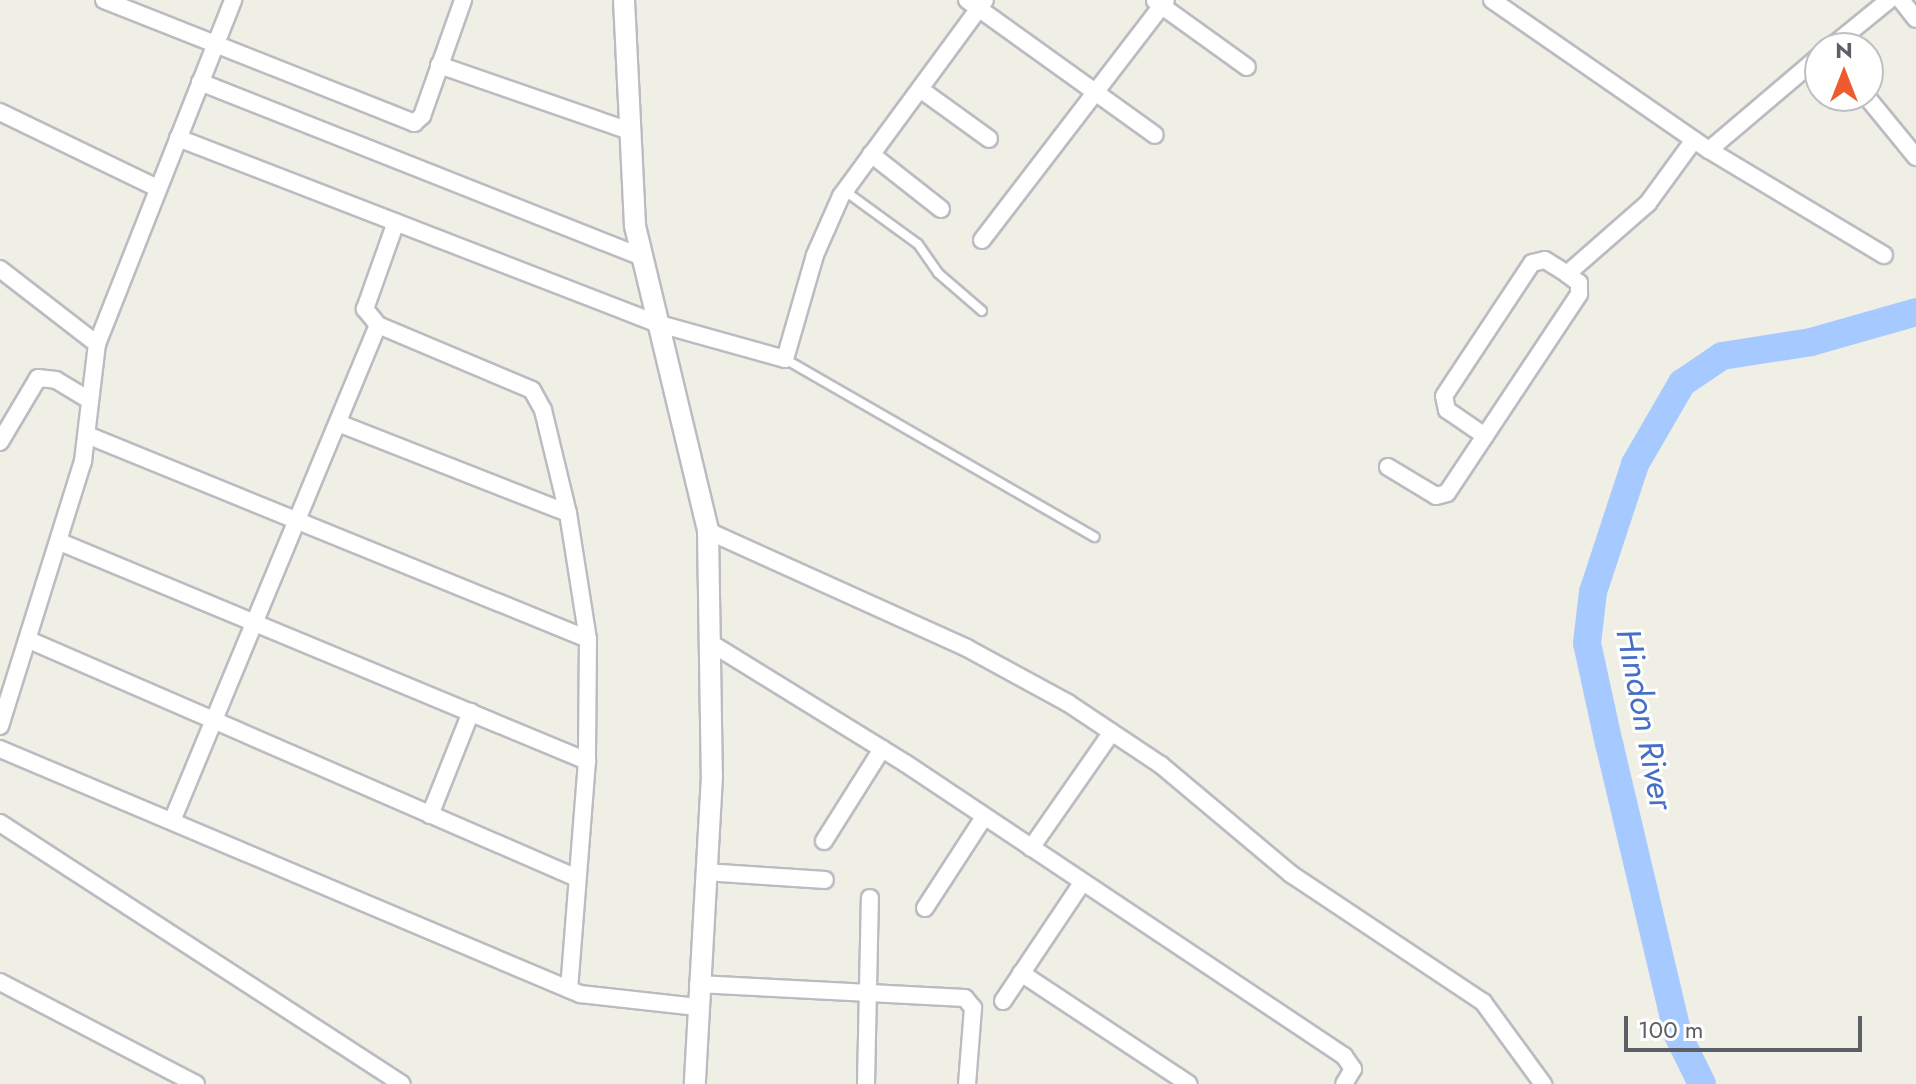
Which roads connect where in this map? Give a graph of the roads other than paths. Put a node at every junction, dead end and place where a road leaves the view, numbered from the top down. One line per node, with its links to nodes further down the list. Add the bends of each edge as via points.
1 (104, 0): 12 (street)
2 (233, 0): 12 (street)
3 (463, 0): 13 (street)
4 (623, 0): 21 (street)
5 (1492, 0): 25 (street)
6 (1889, 0): 11 (street)
7 (1901, 0): 10 (street)
8 (1161, 2): 14 (street); 18 (street)
9 (977, 3): 17 (street); 18 (street)
10 (1916, 19)
11 (1850, 32)
12 (215, 46): 13 (street, via 414,123 422,116); 16 (street)
13 (439, 65): 21 (street)
14 (1247, 67)
15 (1804, 70): 26 (street)
16 (200, 82): 23 (street); 35 (street)
17 (920, 89): 24 (street); 27 (street)
18 (1095, 91): 22 (street); 33 (street)
19 (0, 112): 29 (street)
20 (1879, 112): 28 (street)
21 (630, 131): 35 (street)
22 (1155, 135)
23 (178, 138): 29 (street); 32 (street)
24 (989, 139)
25 (1694, 140): 26 (street); 37 (street, via 1648,203)
26 (1709, 150): 34 (street)
27 (871, 154): 30 (street); 31 (street)
28 (1916, 157)
29 (157, 188): 41 (street)
30 (844, 191): 38 (lane, via 918,244 938,273); 42 (street, via 815,255)
31 (941, 209)
32 (396, 222): 39 (street); 40 (street, via 365,309)
33 (982, 240)
34 (1884, 255)
35 (642, 257): 39 (street)
36 (0, 269): 41 (street)
37 (1567, 274): 46 (street, via 1579,283 1579,294); 46 (street, via 1545,260 1532,263 1444,396 1447,410)
38 (982, 311)
39 (656, 323): 42 (street); 51 (street)
40 (378, 325): 44 (street); 49 (street, via 532,390 543,410)
41 (97, 344): 43 (street)
42 (785, 359): 52 (lane)
43 (89, 400): 45 (street); 47 (street, via 56,380 38,378)
44 (338, 423): 49 (street); 50 (street)
45 (87, 435): 50 (street); 53 (street)
46 (1485, 436): 48 (street, via 1444,496)
47 (0, 442)
48 (1388, 467)
49 (568, 513): 55 (street)
50 (298, 521): 54 (street); 55 (street)
51 (708, 531): 57 (street); 62 (street, via 967,648)
52 (1095, 537)
53 (60, 542): 54 (street); 56 (street)
54 (258, 621): 59 (street); 60 (street)
55 (588, 639): 65 (street)
56 (29, 640): 58 (street); 60 (street)
57 (709, 642): 64 (street); 72 (street, via 712,776)
58 (6, 683): 61 (street)
59 (471, 712): 65 (street); 66 (street)
60 (214, 723): 66 (street); 68 (street)
61 (0, 726)
62 (1112, 732): 71 (street); 92 (street, via 1161,765 1291,874 1483,1002)
63 (0, 749): 68 (street)
64 (882, 749): 67 (street); 70 (street)
65 (587, 761): 73 (street)
66 (430, 815): 73 (street)
67 (984, 817): 71 (street); 77 (street)
68 (172, 821): 81 (street)
69 (0, 823): 86 (street)
70 (824, 841)
71 (1031, 848): 75 (street)
72 (705, 872): 74 (street); 80 (street)
73 (577, 878): 81 (street)
74 (825, 880)
75 (1082, 883): 78 (street); 91 (street, via 1344,1056 1353,1069)
76 (870, 898): 82 (street)
77 (925, 908)
78 (1021, 973): 83 (street); 90 (street)
79 (0, 982): 85 (street)
80 (698, 984): 82 (street); 84 (street)
81 (569, 989): 84 (street, via 617,1002)
82 (870, 992): 88 (street); 89 (street, via 969,1001)
83 (1003, 1001)
84 (697, 1007): 87 (street)
85 (196, 1084)
86 (402, 1084)
87 (695, 1084)
88 (866, 1084)
89 (967, 1084)
90 (1189, 1084)
91 (1344, 1084)
92 (1543, 1084)

